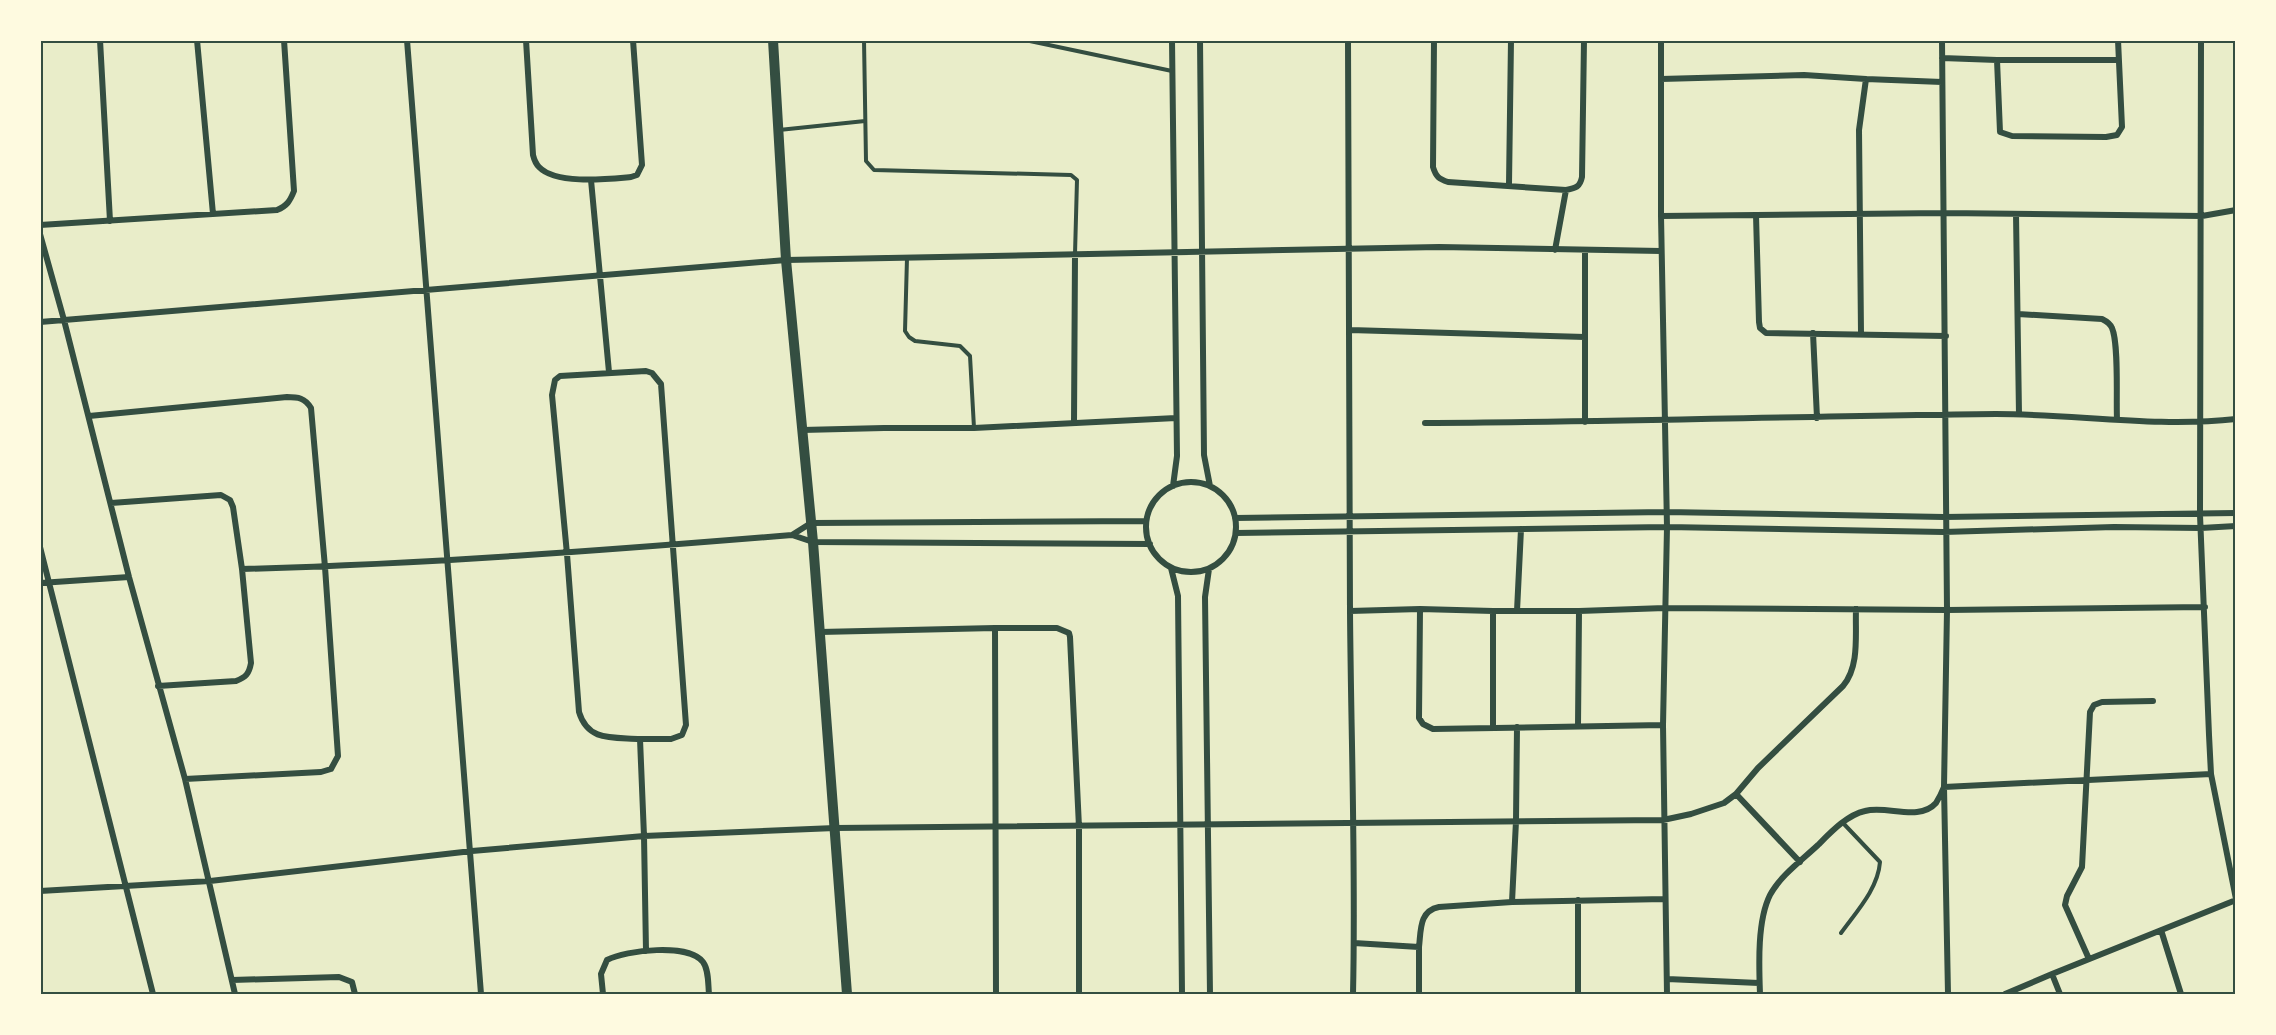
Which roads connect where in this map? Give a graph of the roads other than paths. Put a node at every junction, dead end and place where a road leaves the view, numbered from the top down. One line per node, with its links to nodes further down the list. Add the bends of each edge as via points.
1 (100, 40): 40 (street)
2 (197, 40): 34 (street)
3 (284, 40): 34 (street, via 294,191 290,201 277,210)
4 (407, 40): 53 (street)
5 (526, 40): 29 (street, via 533,155 537,166 553,176)
6 (633, 40): 29 (street, via 642,165 637,175 631,177)
7 (773, 40): 28 (main road)
8 (864, 40): 27 (lane)
9 (1025, 40): 23 (lane)
10 (1172, 40): 23 (street)
11 (1200, 40): 47 (street)
12 (1348, 40): 43 (street)
13 (1434, 40): 30 (street, via 1436,175 1448,182)
14 (1510, 40): 30 (street)
15 (1584, 40): 31 (street, via 1582,177 1580,185)
16 (1661, 40): 24 (street)
17 (1942, 40): 20 (street)
18 (2118, 40): 22 (street)
19 (2201, 40): 39 (street)
20 (1942, 58): 21 (street); 26 (street)
21 (1997, 60): 22 (street); 22 (street, via 2000,132 2012,136 2106,137 2117,135 2122,127)
22 (2118, 60)
23 (1172, 71): 48 (street)
24 (1661, 79): 25 (street, via 1804,75); 38 (street)
25 (1866, 79): 26 (street); 35 (street, via 1859,130)
26 (1942, 82): 33 (street)
27 (865, 121): 28 (lane); 49 (lane, via 866,161 874,170 1071,175 1077,180)
28 (778, 130): 51 (main road)
29 (591, 180): 52 (street)
30 (1509, 184): 31 (street)
31 (1566, 190): 44 (street)
32 (2235, 210): 39 (street)
33 (1944, 213): 35 (street); 36 (street); 60 (street)
34 (213, 214): 40 (street)
35 (1861, 214): 37 (street); 59 (street)
36 (2016, 214): 39 (street); 54 (street)
37 (1756, 215): 38 (street); 58 (street, via 1760,328 1773,335)
38 (1661, 216): 45 (street)
39 (2202, 216): 74 (street)
40 (110, 221): 41 (street)
41 (40, 225)
42 (40, 234): 55 (street)
43 (1350, 248): 44 (street); 47 (street); 57 (street)
44 (1555, 250): 46 (street)
45 (1661, 250): 46 (street); 70 (street)
46 (1585, 251): 61 (street)
47 (1201, 252): 48 (street); 78 (street, via 1204,454)
48 (1174, 253): 49 (street); 66 (street)
49 (1076, 254): 50 (street); 72 (street)
50 (906, 258): 51 (street); 75 (lane, via 905,331 915,341 966,350 970,356)
51 (786, 260): 52 (street); 76 (main road)
52 (602, 276): 53 (street); 62 (street)
53 (426, 288): 55 (street); 101 (street)
54 (2018, 314): 63 (street); 69 (street, via 2108,321 2115,341)
55 (64, 320): 56 (street); 65 (street)
56 (40, 322)
57 (1350, 330): 61 (street); 83 (street)
58 (1813, 333): 59 (street); 67 (street)
59 (1861, 333): 60 (street)
60 (1946, 336): 64 (street)
61 (1585, 337): 71 (street)
62 (609, 372): 98 (street, via 646,371 661,384); 100 (street, via 560,376 552,386)
63 (2019, 414): 64 (street); 69 (street)
64 (1945, 415): 67 (street); 84 (street)
65 (89, 416): 79 (street); 102 (street, via 287,397 308,402)
66 (1176, 418): 72 (street); 77 (street)
67 (1817, 418): 70 (street)
68 (2235, 419): 74 (street)
69 (2117, 420): 74 (street)
70 (1665, 421): 71 (street); 80 (street)
71 (1585, 422): 73 (street)
72 (1074, 423): 75 (street)
73 (1425, 423)
74 (2202, 423): 82 (street)
75 (974, 428): 76 (street)
76 (802, 430): 87 (main road)
77 (1173, 486): 78 (street, via 1192,482); 86 (street, via 1151,506)
78 (1210, 486): 85 (street, via 1226,499)
79 (111, 503): 105 (street, via 226,497 233,507); 106 (street)
80 (1666, 512): 83 (street); 84 (street); 89 (street)
81 (2235, 513): 82 (street)
82 (2200, 515): 84 (street); 90 (street)
83 (1351, 517): 85 (street); 92 (street)
84 (1944, 517): 93 (street)
85 (1235, 518): 94 (street)
86 (1146, 521): 87 (street); 97 (street)
87 (811, 523): 95 (street); 96 (main road)
88 (2235, 526): 90 (street)
89 (1667, 527): 91 (street); 93 (street); 110 (street)
90 (2201, 528): 93 (street); 109 (street)
91 (1521, 529): 92 (street); 115 (street)
92 (1351, 531): 94 (street); 114 (street)
93 (1944, 532): 113 (street)
94 (1236, 533): 104 (street, via 1222,560)
95 (792, 535): 96 (street); 98 (street)
96 (813, 542): 97 (street); 119 (main road)
97 (1150, 544): 103 (street)
98 (674, 545): 100 (street); 126 (street, via 687,725 682,735 671,739)
99 (40, 547): 107 (street)
100 (567, 554): 101 (street); 126 (street, via 583,724 596,735)
101 (449, 560): 102 (street); 142 (street)
102 (325, 567): 105 (street); 128 (street, via 338,756 335,765 321,771)
103 (1171, 568): 104 (street, via 1184,572); 137 (street, via 1178,596)
104 (1209, 568): 138 (street, via 1205,597)
105 (242, 569): 120 (street, via 251,663 245,678)
106 (129, 577): 107 (street); 120 (street)
107 (50, 582): 108 (street); 145 (street)
108 (40, 583)
109 (2205, 607): 113 (street); 127 (street)
110 (1665, 608): 112 (street); 116 (street); 122 (street)
111 (1420, 609): 114 (street); 117 (street); 124 (street, via 1419,718 1433,729)
112 (1856, 609): 113 (street); 131 (street, via 1854,664 1848,680)
113 (1947, 610): 130 (street)
114 (1350, 611): 134 (street)
115 (1517, 611): 116 (street); 117 (street)
116 (1579, 611): 123 (street)
117 (1493, 612): 124 (street)
118 (995, 628): 119 (street); 136 (street); 139 (street, via 1057,628 1069,633)
119 (820, 632): 140 (main road)
120 (158, 686): 128 (street)
121 (2153, 700): 129 (street, via 2094,705 2090,712)
122 (1663, 725): 123 (street); 132 (street)
123 (1578, 726): 125 (street)
124 (1493, 727): 125 (street)
125 (1517, 727): 133 (street)
126 (640, 739): 141 (street)
127 (2211, 774): 129 (street); 149 (street)
128 (185, 779): 144 (street)
129 (2087, 780): 130 (street); 156 (street, via 2082,867 2065,905)
130 (1944, 787): 135 (street, via 1935,804 1924,811 1871,809); 177 (street)
131 (1736, 794): 132 (street, via 1724,803); 143 (street)
132 (1663, 820): 133 (street); 147 (street)
133 (1516, 821): 134 (street); 150 (street)
134 (1354, 823): 138 (street); 153 (street)
135 (1843, 823): 143 (street); 152 (lane, via 1880,862 1874,885)
136 (996, 825): 139 (street); 140 (street); 168 (street)
137 (1180, 825): 138 (street); 139 (street); 170 (street)
138 (1208, 825): 171 (street)
139 (1079, 826): 169 (street)
140 (836, 828): 141 (street); 167 (main road)
141 (644, 836): 142 (street); 155 (street)
142 (472, 851): 144 (street); 164 (street)
143 (1800, 862): 160 (street, via 1778,884 1766,906)
144 (210, 881): 145 (street); 159 (street)
145 (126, 887): 146 (street); 161 (street)
146 (40, 891)
147 (1665, 899): 148 (street); 158 (street)
148 (1578, 900): 150 (street); 174 (street)
149 (2235, 900): 151 (street)
150 (1512, 902): 154 (street, via 1430,909 1422,921)
151 (2161, 930): 156 (street); 180 (street)
152 (1841, 933)
153 (1354, 943): 154 (street); 172 (street)
154 (1419, 947): 173 (street)
155 (646, 951): 165 (street, via 607,960 601,974); 166 (street, via 687,952 696,956 704,962)
156 (2089, 959): 157 (street)
157 (2052, 974): 178 (street); 179 (street)
158 (1667, 979): 160 (street); 175 (street)
159 (232, 980): 162 (street); 163 (street, via 339,977 352,982)
160 (1760, 983): 176 (street)
161 (153, 994)
162 (235, 994)
163 (356, 994)
164 (481, 994)
165 (603, 994)
166 (709, 994)
167 (847, 994)
168 (996, 994)
169 (1079, 994)
170 (1182, 994)
171 (1210, 994)
172 (1353, 994)
173 (1419, 994)
174 (1578, 994)
175 (1667, 994)
176 (1760, 994)
177 (1948, 994)
178 (2005, 994)
179 (2060, 994)
180 (2181, 994)

